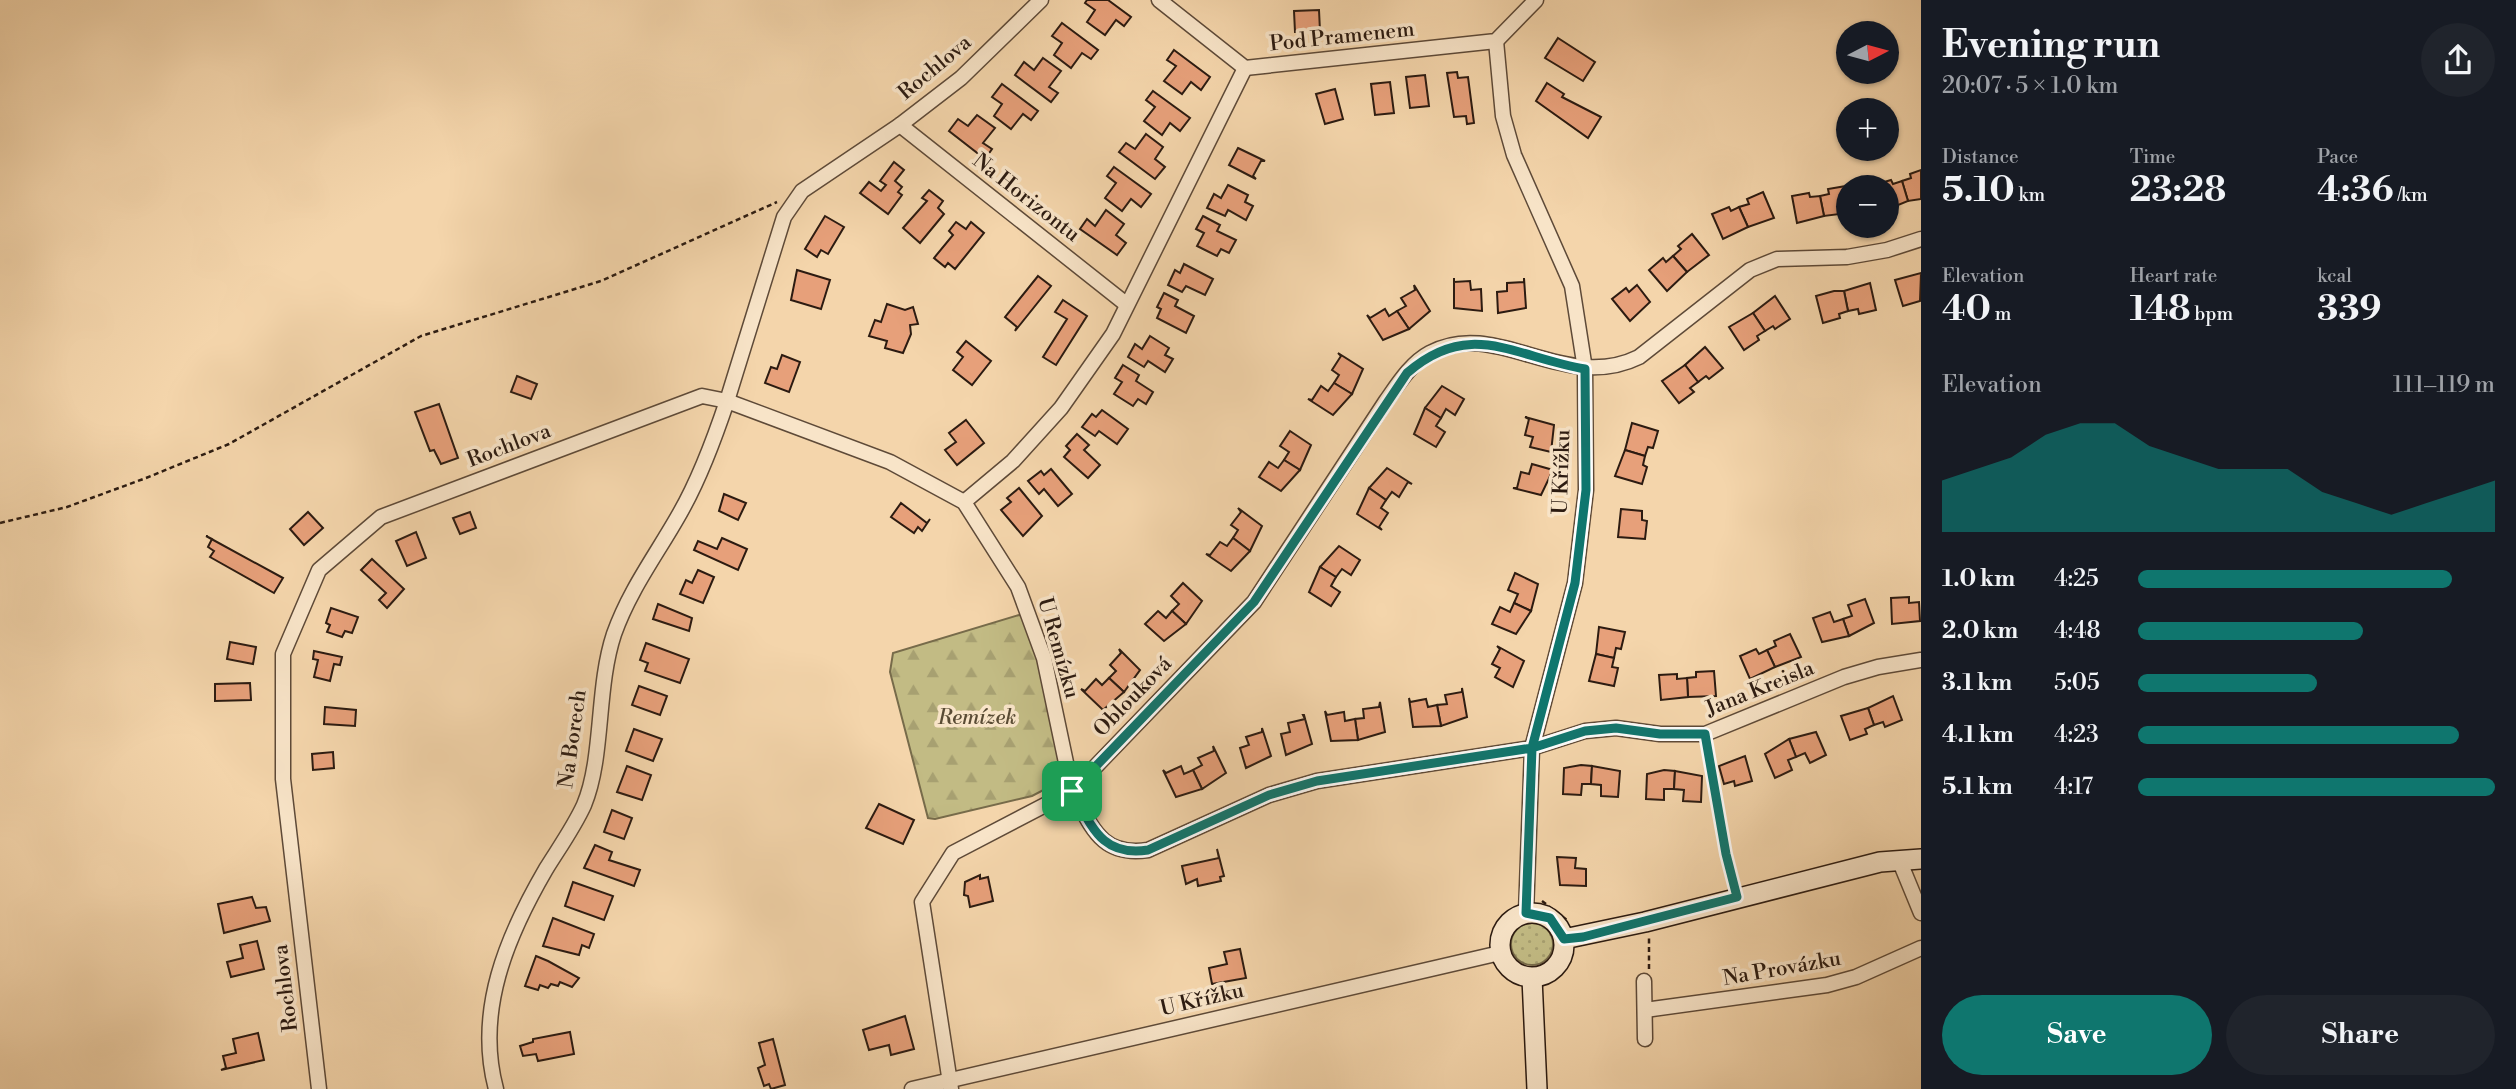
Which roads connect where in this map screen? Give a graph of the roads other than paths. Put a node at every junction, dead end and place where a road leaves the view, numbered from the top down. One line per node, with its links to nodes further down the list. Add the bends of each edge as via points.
1 (1041, 0): 6 (street, Rochlova, via 961,78)
2 (1159, 0): 5 (street, Pod Pramenem)
3 (1536, 0): 4 (street)
4 (1496, 41): 5 (street, Pod Pramenem); 9 (street, U Křížku, via 1510,142 1572,286)
5 (1245, 68): 8 (street)
6 (900, 125): 8 (street, Na Horizontu); 10 (street, Rochlova, via 802,191 784,216)
7 (1921, 239): 9 (street, via 1847,257 1777,259 1750,270 1639,357 1618,367)
8 (1126, 304): 11 (street, via 1113,334 1060,408 1013,461)
9 (1585, 369): 13 (street, U Křížku, via 1586,490 1575,583); 14 (street, Oblouková, via 1484,344 1457,344 1429,353 1386,401 1254,602)
10 (727, 401): 11 (street, U Remízku, via 890,462); 27 (street, Rochlova, via 702,396 381,517 318,570 283,654 283,779); 28 (street, Na Borech, via 709,453 680,513 629,595 600,690 593,767 584,804 536,887 505,953 488,1013)
11 (964, 502): 14 (street, U Remízku, via 1018,587 1044,658)
12 (1921, 660): 13 (street, Jana Kreisla, via 1844,677 1705,734 1616,728 1585,731)
13 (1532, 748): 14 (street, via 1317,781 1269,795 1148,850 1129,852 1109,846 1097,834); 17 (street, U Křížku)
14 (1072, 791): 26 (street, via 953,853 922,902)
15 (1921, 859): 16 (street)
16 (1900, 862): 18 (street); 19 (street, via 1880,862 1596,934)
17 (1532, 905): 19 (street); 21 (street, via 1508,923)
18 (1921, 913)
19 (1570, 932): 22 (street, via 1557,966)
20 (1921, 948): 24 (street, Na Provázku, via 1827,985)
21 (1500, 953): 22 (street, via 1511,971); 26 (street, U Křížku)
22 (1532, 978): 30 (street)
23 (1644, 981): 24 (street)
24 (1645, 1010): 25 (street)
25 (1645, 1039)
26 (951, 1084): 29 (street, U Křížku)
27 (319, 1089)
28 (496, 1089)
29 (912, 1089)
30 (1537, 1089)

